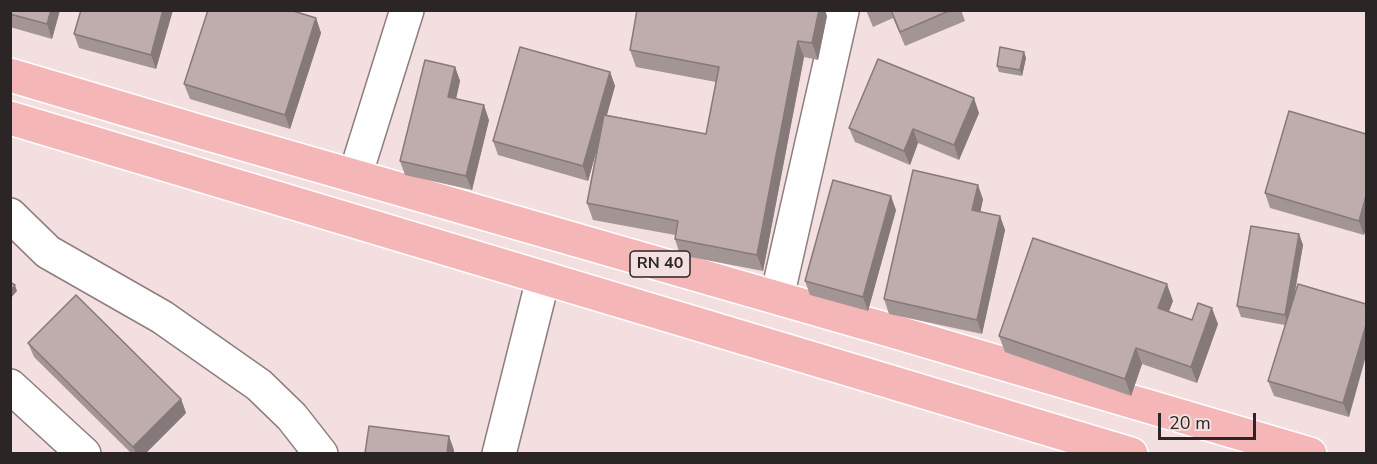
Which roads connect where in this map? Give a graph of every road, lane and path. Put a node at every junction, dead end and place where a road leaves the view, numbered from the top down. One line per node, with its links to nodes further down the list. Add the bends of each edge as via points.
1 (406, 10): 5 (street)
2 (842, 11): 8 (street)
3 (10, 75): 5 (highway, RN 40)
4 (10, 118): 7 (highway, RN 40)
5 (355, 176): 8 (highway, RN 40)
6 (10, 215): 11 (street, via 48,252 162,317 259,386 292,417)
7 (543, 279): 12 (street); 13 (highway, RN 40)
8 (777, 297): 14 (highway, RN 40)
9 (10, 386): 10 (street)
10 (84, 453)
11 (321, 453)
12 (499, 453)
13 (1131, 453)
14 (1310, 453)

